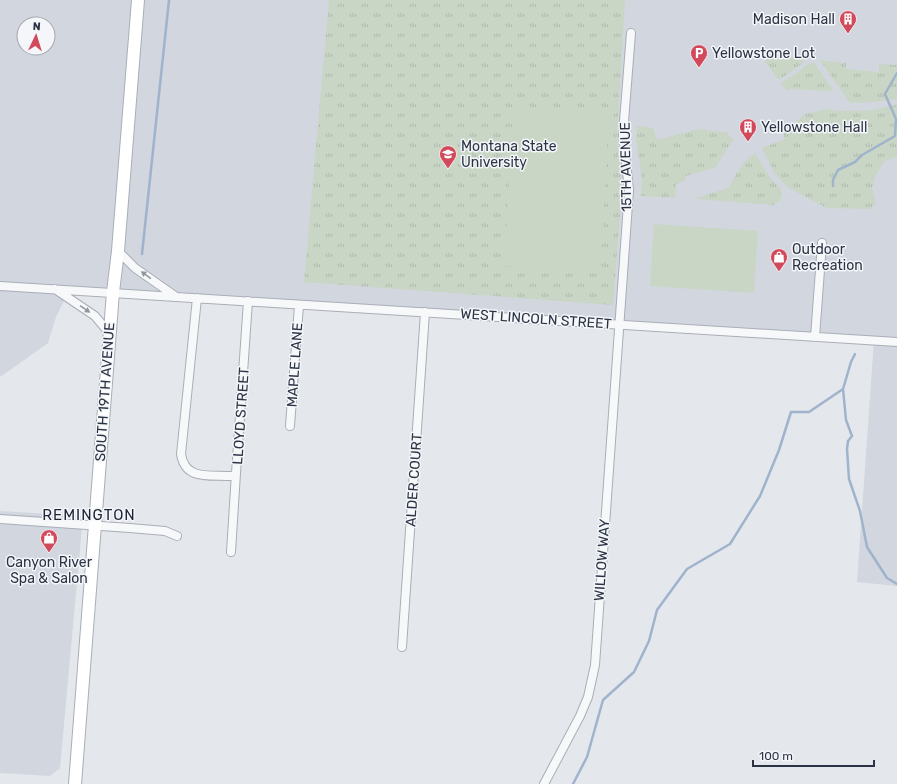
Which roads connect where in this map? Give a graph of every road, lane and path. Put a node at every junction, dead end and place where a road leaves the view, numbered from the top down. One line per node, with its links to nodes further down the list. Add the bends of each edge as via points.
1 (138, 0): 4 (main road, SOUTH 19TH AVENUE)
2 (631, 33): 13 (street, 15TH AVENUE, via 623,134 629,190)
3 (822, 243): 15 (street)
4 (118, 252): 7 (main road, SOUTH 19TH AVENUE); 8 (street, one-way to 4, via 135,268)
5 (0, 286): 6 (street, WEST LINCOLN STREET)
6 (55, 289): 7 (street, WEST LINCOLN STREET); 14 (street, one-way to 14, via 95,316)
7 (113, 292): 8 (street, WEST LINCOLN STREET); 14 (main road, SOUTH 19TH AVENUE)
8 (175, 297): 9 (street, WEST LINCOLN STREET)
9 (197, 298): 10 (street, WEST LINCOLN STREET); 18 (street, LLOYD STREET, via 182,461 192,473 198,475 233,476)
10 (248, 301): 11 (street, WEST LINCOLN STREET); 18 (street, LLOYD STREET)
11 (299, 305): 12 (street, WEST LINCOLN STREET); 17 (street, MAPLE LANE)
12 (425, 312): 13 (street, WEST LINCOLN STREET); 23 (street, ALDER COURT)
13 (619, 324): 15 (street, WEST LINCOLN STREET); 25 (street, WILLOW WAY, via 594,665 588,697)
14 (110, 334): 20 (main road, SOUTH 19TH AVENUE)
15 (815, 337): 16 (street, WEST LINCOLN STREET)
16 (897, 342)
17 (290, 426)
18 (236, 473): 22 (street)
19 (0, 519): 20 (street)
20 (95, 525): 21 (street, via 165,531); 24 (main road, SOUTH 19TH AVENUE)
21 (177, 536)
22 (231, 552)
23 (402, 647)
24 (75, 784)
25 (544, 784)

